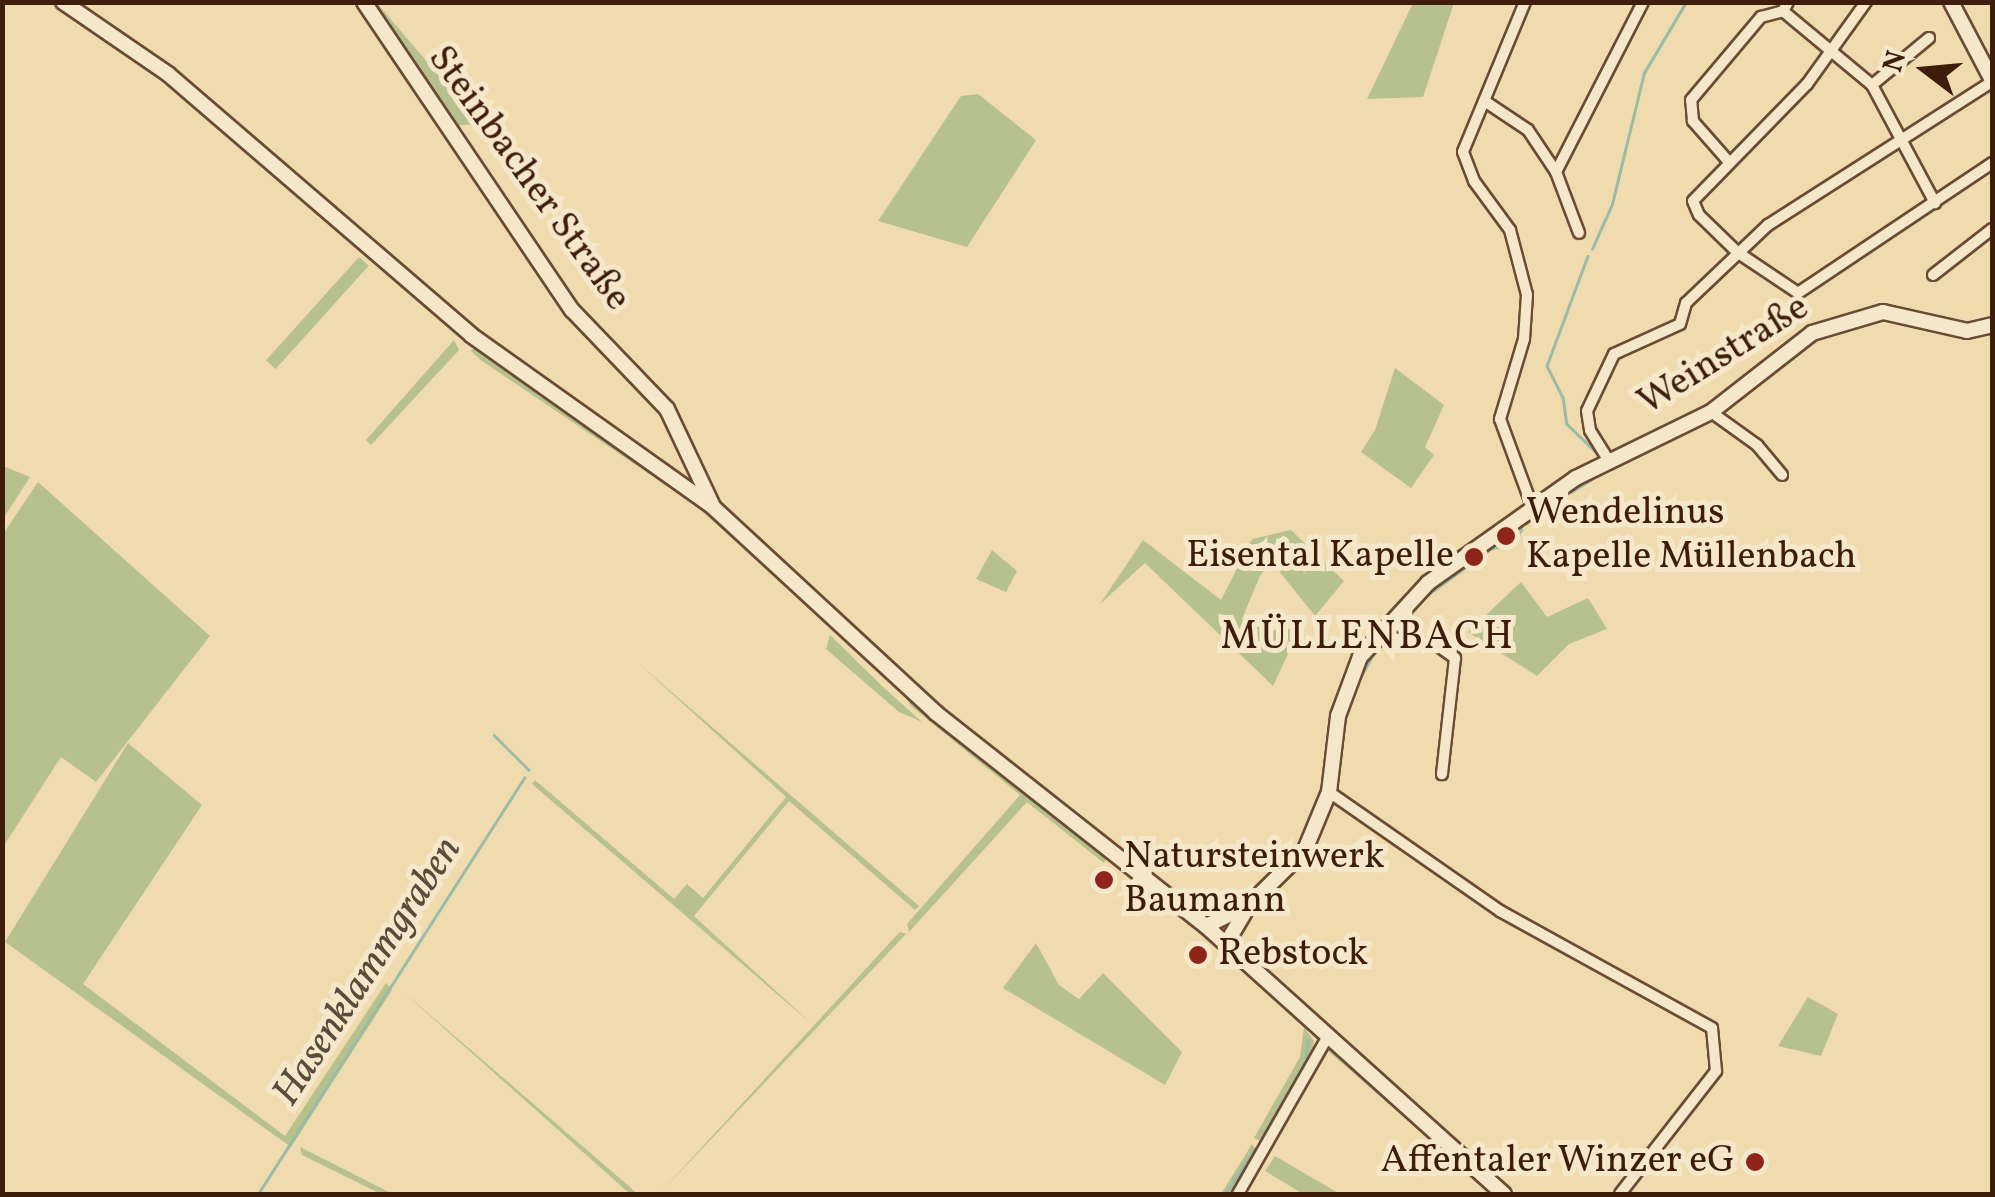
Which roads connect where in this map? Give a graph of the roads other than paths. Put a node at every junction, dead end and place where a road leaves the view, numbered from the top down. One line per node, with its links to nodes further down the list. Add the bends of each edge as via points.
1 (63, 2): 27 (street, via 168,74 471,336)
2 (364, 2): 24 (street, Steinbacher Straße, via 558,290 646,382)
3 (1525, 2): 12 (street)
4 (1644, 2): 16 (street)
5 (1866, 2): 9 (street)
6 (1951, 2): 10 (street)
7 (1786, 7): 9 (street); 14 (street, via 1761,17 1690,100 1693,122)
8 (1930, 38): 11 (street)
9 (1832, 52): 11 (street); 14 (street)
10 (1992, 81): 13 (street)
11 (1872, 85): 13 (street)
12 (1486, 102): 16 (street, via 1528,130); 28 (street, via 1464,164 1510,230 1528,296 1524,339 1500,419 1510,462)
13 (1896, 140): 17 (street); 20 (street)
14 (1728, 162): 20 (street, via 1693,200)
15 (1992, 163): 17 (street)
16 (1556, 172): 19 (street)
17 (1935, 204): 20 (street, via 1798,294)
18 (1992, 228): 21 (street)
19 (1579, 233)
20 (1737, 252): 25 (street, via 1686,302 1680,324 1614,354 1587,411)
21 (1932, 275)
22 (1992, 325): 23 (street, Weinstraße, via 1967,331 1883,312 1836,323 1790,346)
23 (1711, 412): 25 (street, Weinstraße); 26 (street, via 1757,445)
24 (680, 437): 27 (street); 29 (street, Steinbacher Straße)
25 (1609, 461): 28 (street, Weinstraße)
26 (1782, 475)
27 (677, 481): 29 (street)
28 (1532, 506): 30 (street, Weinstraße, via 1428,584)
29 (714, 508): 34 (street, via 898,678)
30 (1380, 637): 31 (street, via 1438,646 1455,658); 32 (street, Weinstraße, via 1338,716)
31 (1442, 774)
32 (1329, 792): 33 (street, Weinstraße, via 1305,850); 39 (street, via 1500,911 1712,1028 1716,1071)
33 (1249, 904): 34 (street, Weinstraße); 35 (street, Weinstraße)
34 (1206, 926): 35 (street)
35 (1226, 944): 36 (street)
36 (1328, 1036): 37 (street); 38 (street)
37 (1238, 1194)
38 (1504, 1194)
39 (1620, 1194)

